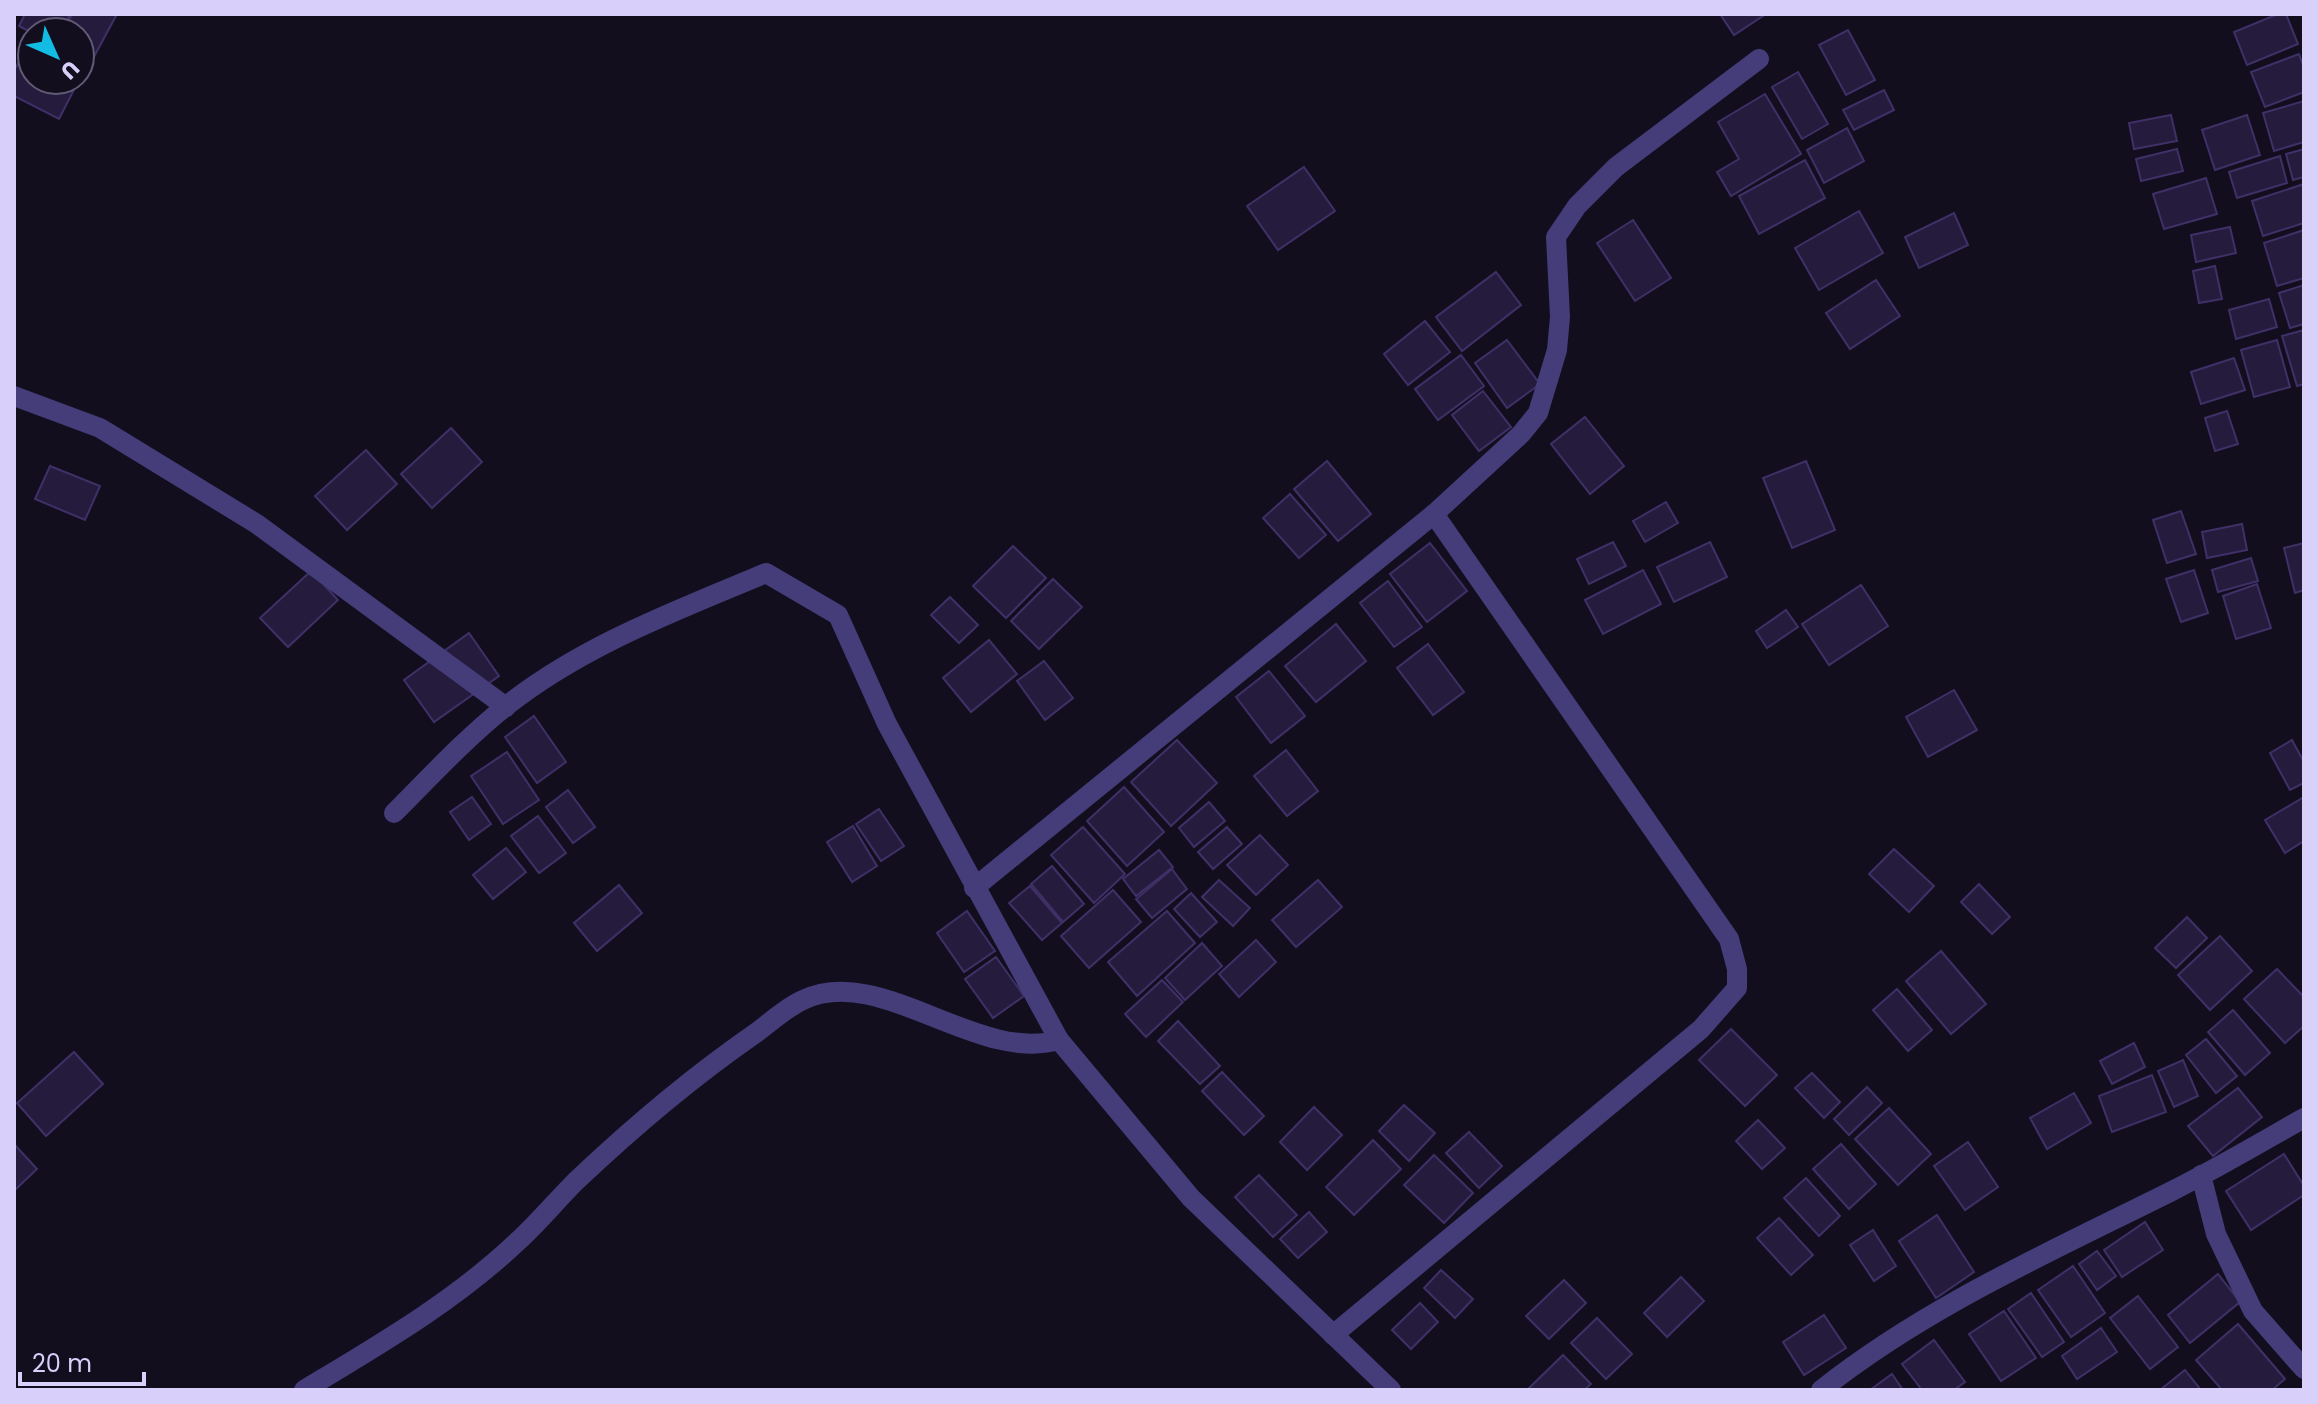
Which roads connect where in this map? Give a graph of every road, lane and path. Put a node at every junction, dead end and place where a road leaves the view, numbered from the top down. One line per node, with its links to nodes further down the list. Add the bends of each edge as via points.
1 (1759, 59): 3 (street, via 1616,167 1570,217 1556,237 1557,350 1538,413)
2 (14, 396): 4 (street, via 100,428 257,524)
3 (1434, 514): 6 (street); 10 (street, via 1729,939 1737,988 1701,1029)
4 (506, 707): 5 (street); 6 (street, via 627,631 766,573 838,615 887,724)
5 (394, 813)
6 (974, 888): 7 (street)
7 (1059, 1040): 10 (street, via 1191,1198); 12 (street, via 1018,1044 846,992 804,999 663,1105 576,1181 516,1243 440,1303)
8 (2304, 1118): 9 (street)
9 (2201, 1175): 11 (street, via 2216,1234 2253,1311); 14 (street, via 1994,1278 1868,1352)
10 (1333, 1335): 13 (street)
11 (2304, 1369)
12 (304, 1390)
13 (1391, 1390)
14 (1821, 1390)

